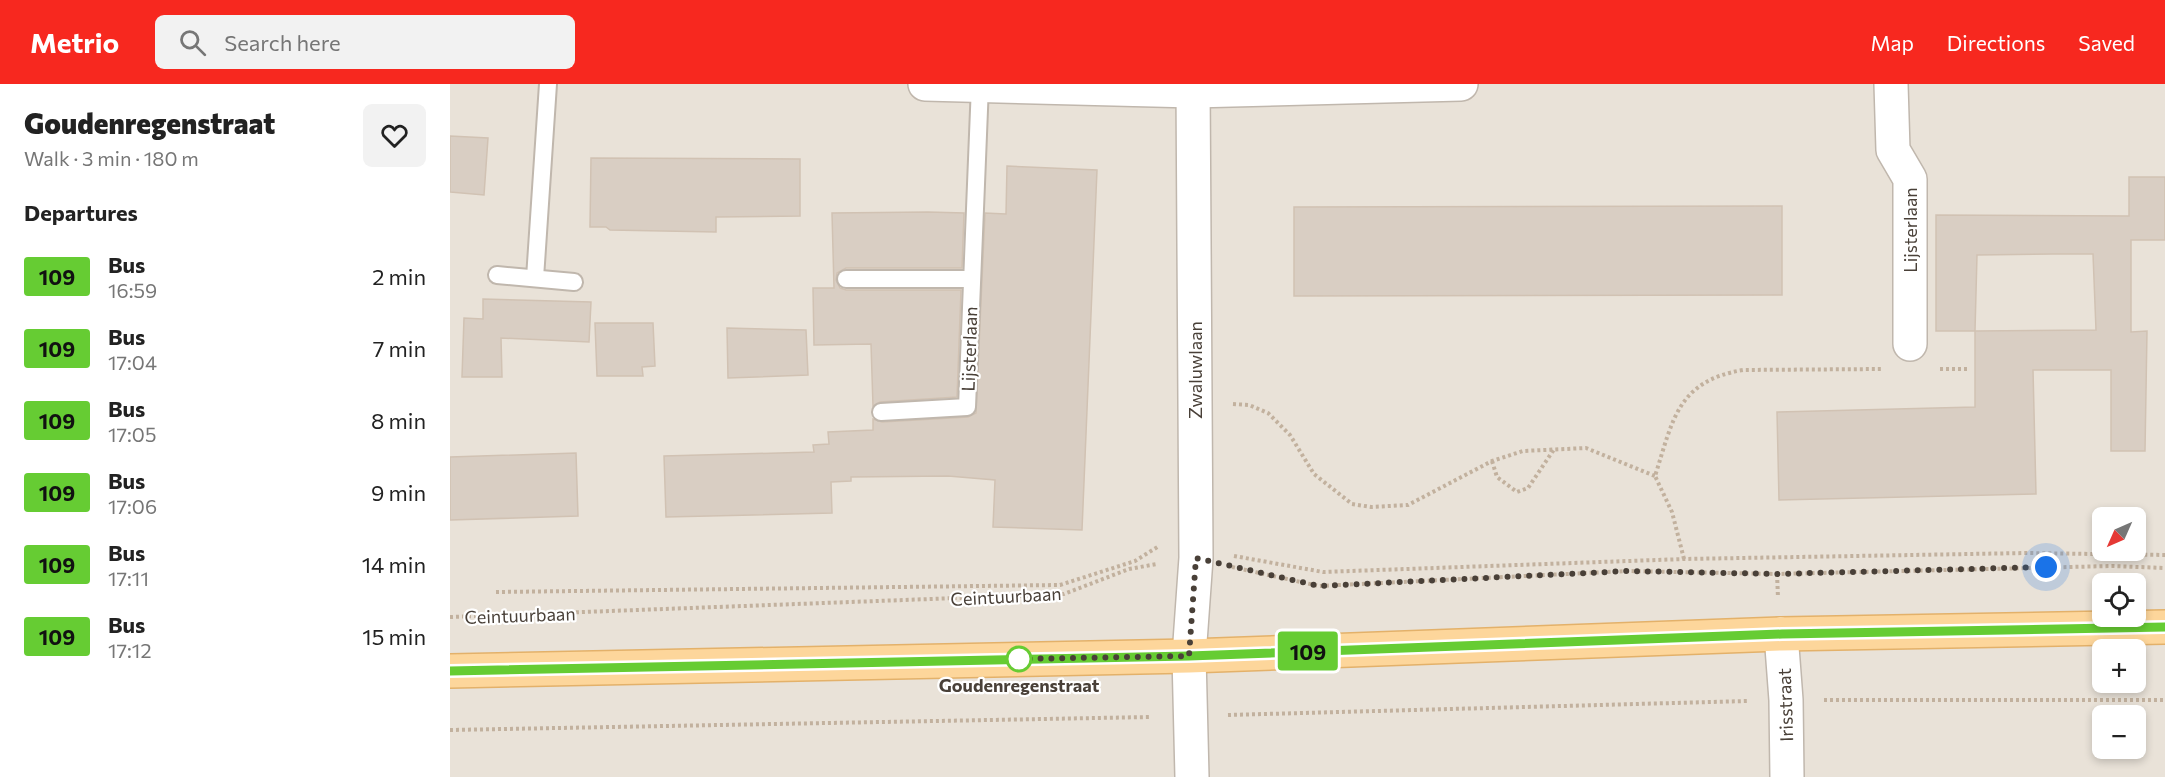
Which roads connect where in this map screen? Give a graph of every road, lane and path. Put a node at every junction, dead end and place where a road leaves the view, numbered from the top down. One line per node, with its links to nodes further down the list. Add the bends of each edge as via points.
1 (548, 84): 8 (lane)
2 (925, 84): 5 (street)
3 (1461, 84): 6 (street)
4 (1891, 84): 12 (street, Lijsterlaan, via 1893,150 1910,179)
5 (980, 86): 6 (street); 10 (lane, Lijsterlaan)
6 (1193, 87): 16 (street, Zwaluwlaan)
7 (497, 275): 8 (lane)
8 (535, 278): 11 (lane)
9 (846, 279): 10 (lane)
10 (972, 279): 17 (lane, Lijsterlaan, via 967,406)
11 (574, 282)
12 (1910, 344)
13 (1889, 369): 20 (path, via 1768,368 1724,373 1687,395 1677,411)
14 (1934, 369): 15 (path)
15 (1967, 369)
16 (1195, 402): 19 (path, via 1249,405 1268,413 1290,435 1314,474 1352,504 1408,505); 21 (street, Zwaluwlaan)
17 (882, 412)
18 (1555, 448): 19 (path, via 1523,451); 19 (path, via 1528,488 1517,492 1497,477); 20 (path, via 1586,448)
19 (1492, 461)
20 (1655, 476): 23 (path, via 1672,512)
21 (1196, 549): 23 (path, via 1323,572); 24 (path, Ceintuurbaan, via 1319,586 1628,571 1776,574); 25 (path, via 1170,538 1135,561 1060,585); 26 (path, Ceintuurbaan, via 1064,594); 29 (street, Zwaluwlaan)
22 (2165, 555): 23 (path, via 2026,553)
23 (1684, 559)
24 (2165, 568)
25 (496, 592)
26 (450, 617)
27 (2165, 627): 28 (main road)
28 (1782, 634): 29 (main road); 31 (street, Irisstraat)
29 (1189, 656): 30 (main road); 33 (street)
30 (450, 671)
31 (1786, 700): 32 (path); 33 (path); 36 (street, Irisstraat)
32 (2165, 700)
33 (1193, 716): 34 (path); 35 (street)
34 (450, 730)
35 (1192, 777)
36 (1787, 777)

